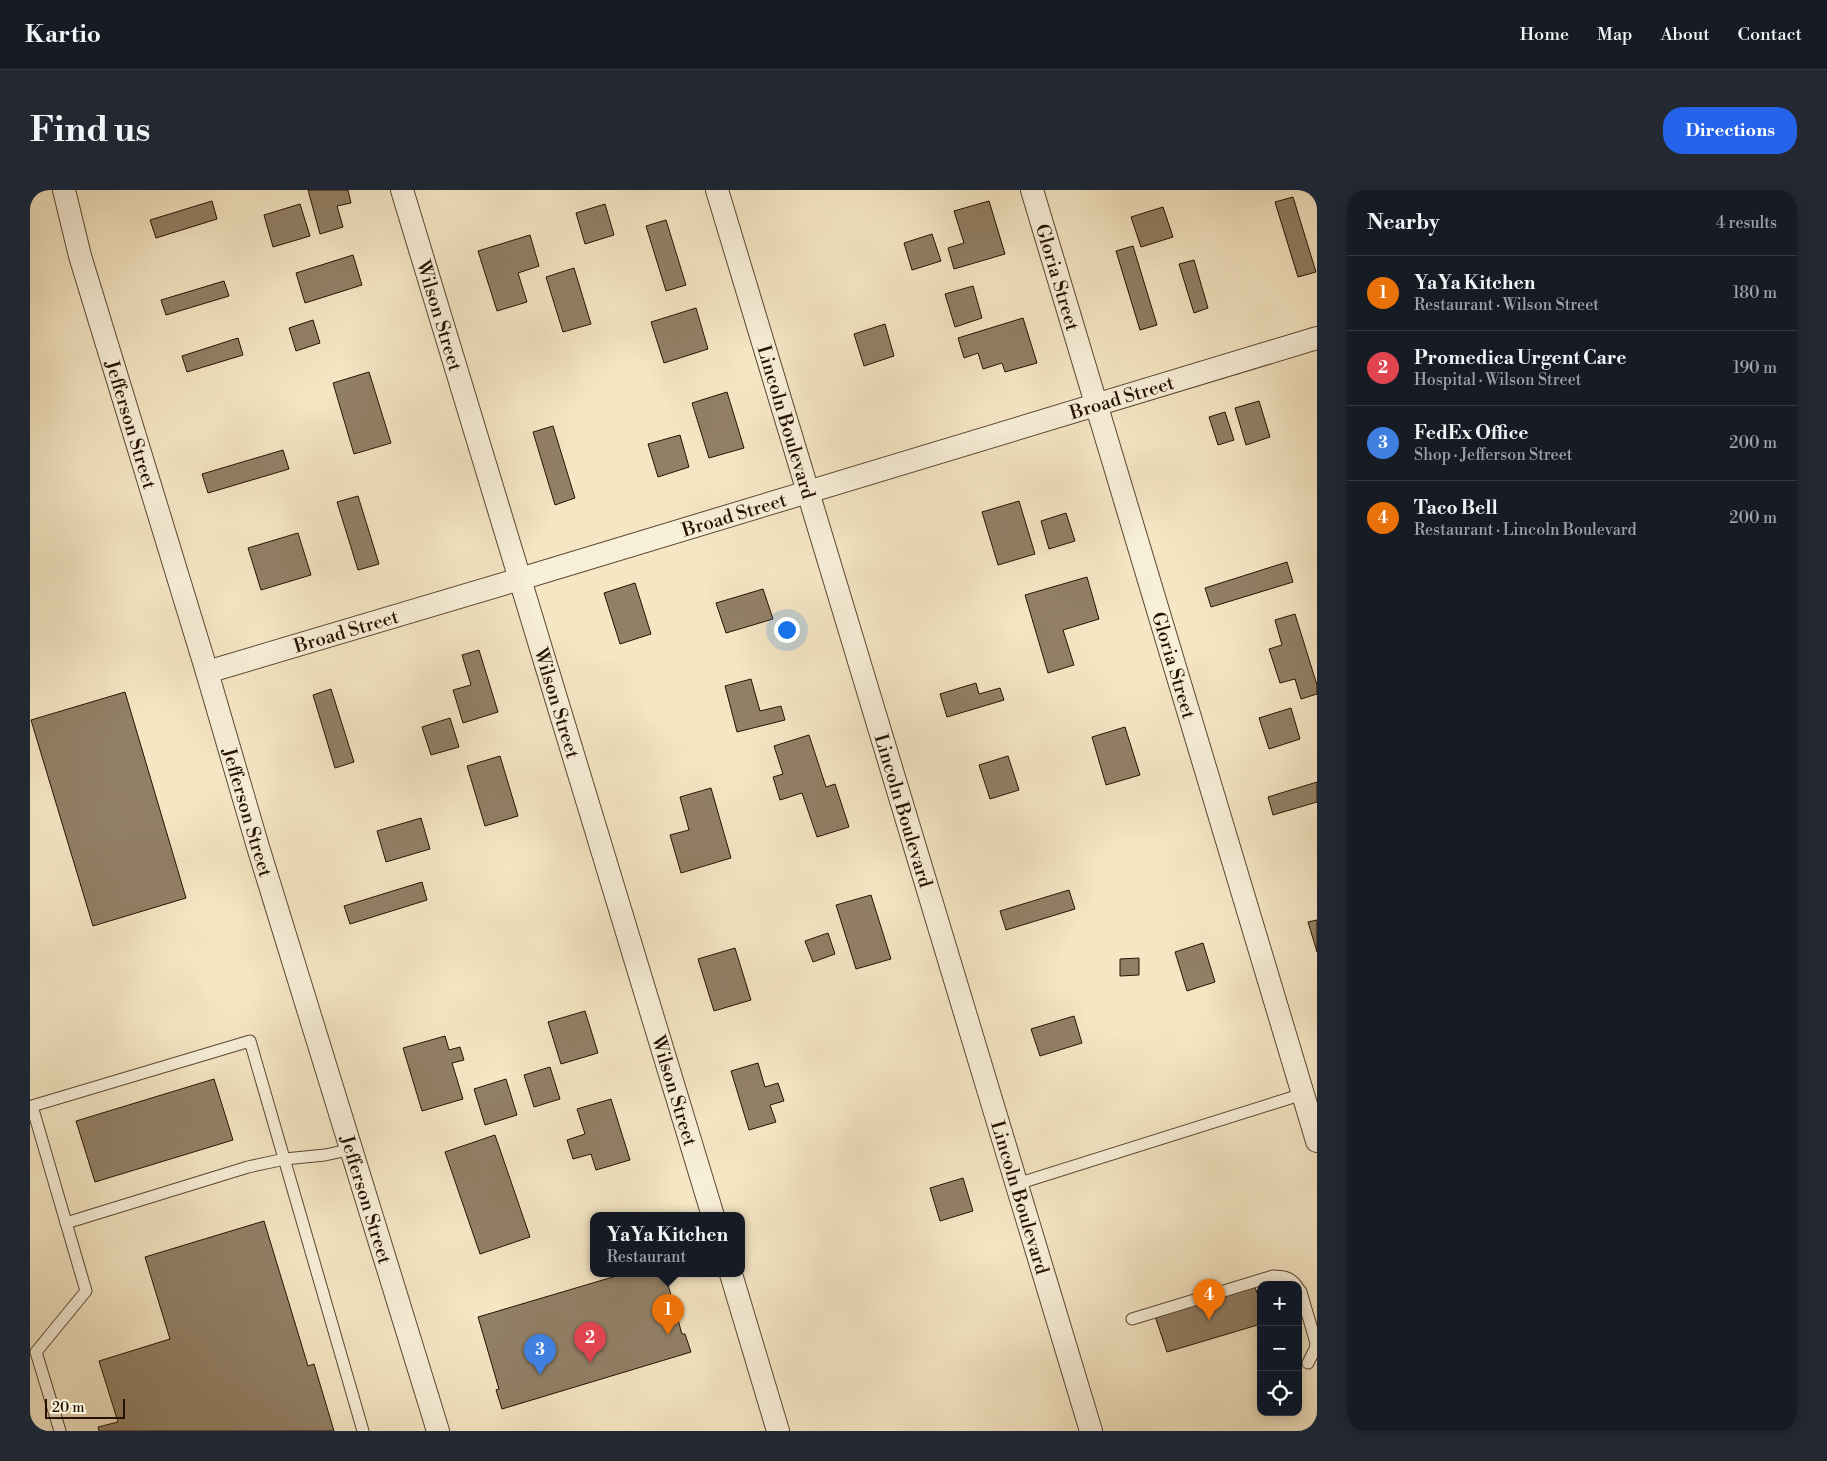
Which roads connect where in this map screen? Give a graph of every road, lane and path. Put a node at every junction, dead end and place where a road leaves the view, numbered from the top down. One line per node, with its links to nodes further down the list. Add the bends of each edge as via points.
1 (64, 190): 9 (street, Jefferson Street, via 80,256)
2 (402, 190): 8 (street, Wilson Street)
3 (717, 190): 7 (street, Lincoln Boulevard)
4 (1032, 190): 6 (street, Gloria Street)
5 (1317, 338): 6 (street, Broad Street)
6 (1096, 404): 7 (street, Broad Street); 10 (street, Gloria Street)
7 (808, 491): 8 (street, Broad Street); 14 (street, Lincoln Boulevard)
8 (520, 579): 9 (street, Broad Street); 15 (street, Wilson Street)
9 (207, 672): 12 (street, Jefferson Street)
10 (1303, 1094): 11 (street, Gloria Street); 14 (lane)
11 (1317, 1141)
12 (352, 1149): 13 (lane); 24 (street, Jefferson Street)
13 (285, 1159): 16 (lane, via 248,1167); 16 (lane, via 250,1041 32,1106); 23 (lane)
14 (1017, 1184): 26 (street, Lincoln Boulevard)
15 (712, 1212)
16 (66, 1223): 22 (lane, via 86,1291 36,1352)
17 (732, 1277): 25 (street)
18 (1292, 1281): 20 (lane, via 1284,1276 1273,1276)
19 (1302, 1295): 21 (lane, via 1316,1343)
20 (1132, 1319)
21 (1308, 1364)
22 (60, 1431)
23 (363, 1431)
24 (438, 1431)
25 (778, 1431)
26 (1090, 1431)

